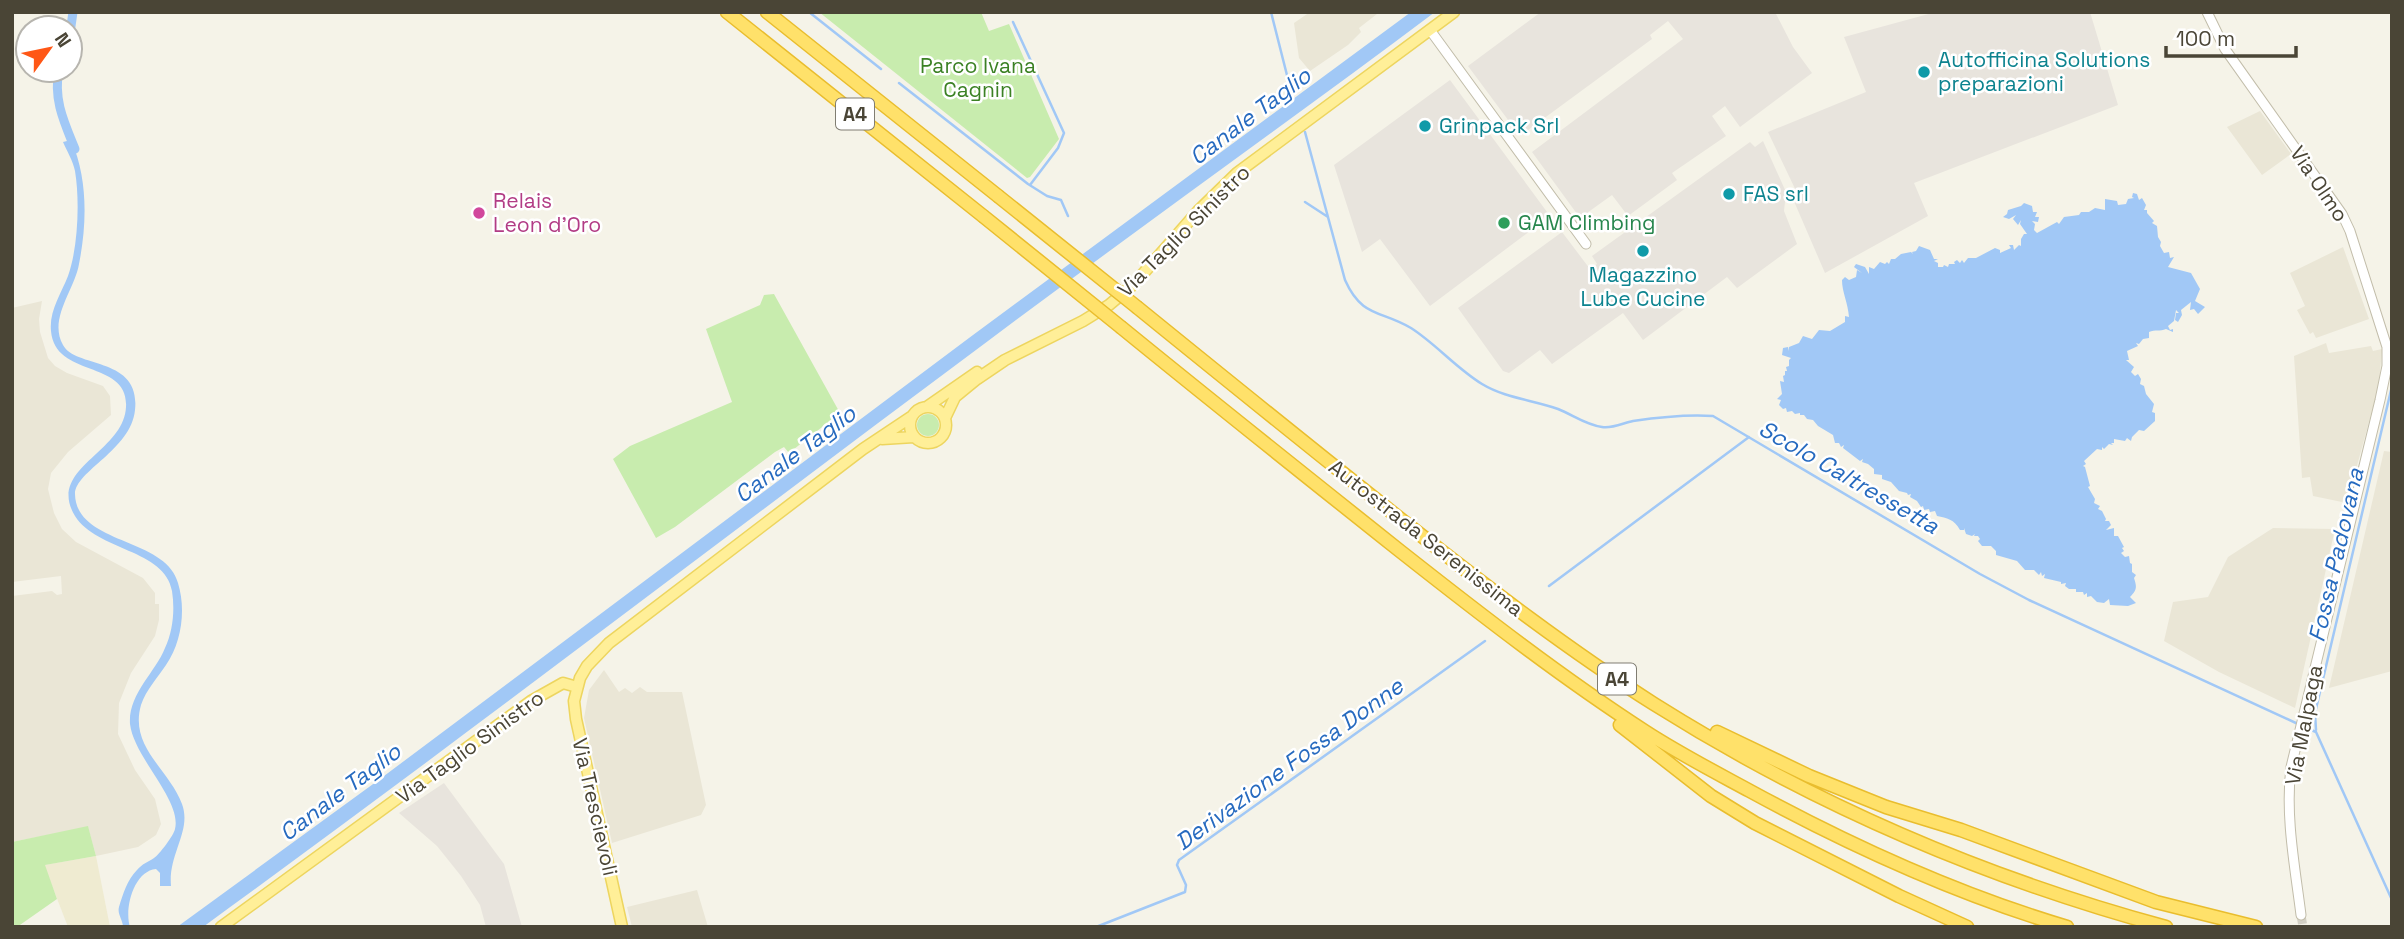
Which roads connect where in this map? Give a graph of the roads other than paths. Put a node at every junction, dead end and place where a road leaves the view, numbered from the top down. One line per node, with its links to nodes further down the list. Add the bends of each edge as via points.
1 (727, 12): 14 (highway, Autostrada Serenissima / A4, bridge)
2 (767, 12): 15 (highway, Autostrada Serenissima / A4, bridge, via 1443,553)
3 (1454, 12): 5 (main road, Via Taglio Sinistro)
4 (2207, 12): 13 (street, Via Olmo, via 2225,49 2342,214 2381,323 2387,366)
5 (1430, 30): 6 (street); 7 (main road, Via Taglio Sinistro, via 1237,173 1109,305)
6 (1586, 244)
7 (1005, 360): 8 (main road, Via Taglio Sinistro, via 972,374); 10 (main road, Via Taglio Sinistro, via 958,394)
8 (928, 406): 9 (main road); 10 (main road)
9 (911, 417): 11 (main road); 12 (main road)
10 (945, 418): 11 (main road, via 945,431 937,441)
11 (914, 437): 12 (main road)
12 (875, 440): 16 (main road, via 609,643 587,666)
13 (2356, 497): 17 (street, Via Malpaga, via 2290,788)
14 (1452, 593): 20 (highway, via 1477,618 1711,796 1755,823); 21 (highway, Autostrada Serenissima / A4, via 1648,734 1781,808 1936,881)
15 (1583, 656): 22 (highway, Autostrada Serenissima / A4, via 1744,757 1894,833 2027,884); 23 (highway, via 1730,739 1809,776 2156,902)
16 (577, 687): 18 (main road, Via Taglio Sinistro, via 563,683 538,696); 19 (main road, Via Trescievoli, via 579,743)
17 (2301, 915)
18 (221, 927)
19 (622, 927)
20 (1967, 927)
21 (2067, 927)
22 (2166, 927)
23 (2256, 927)

